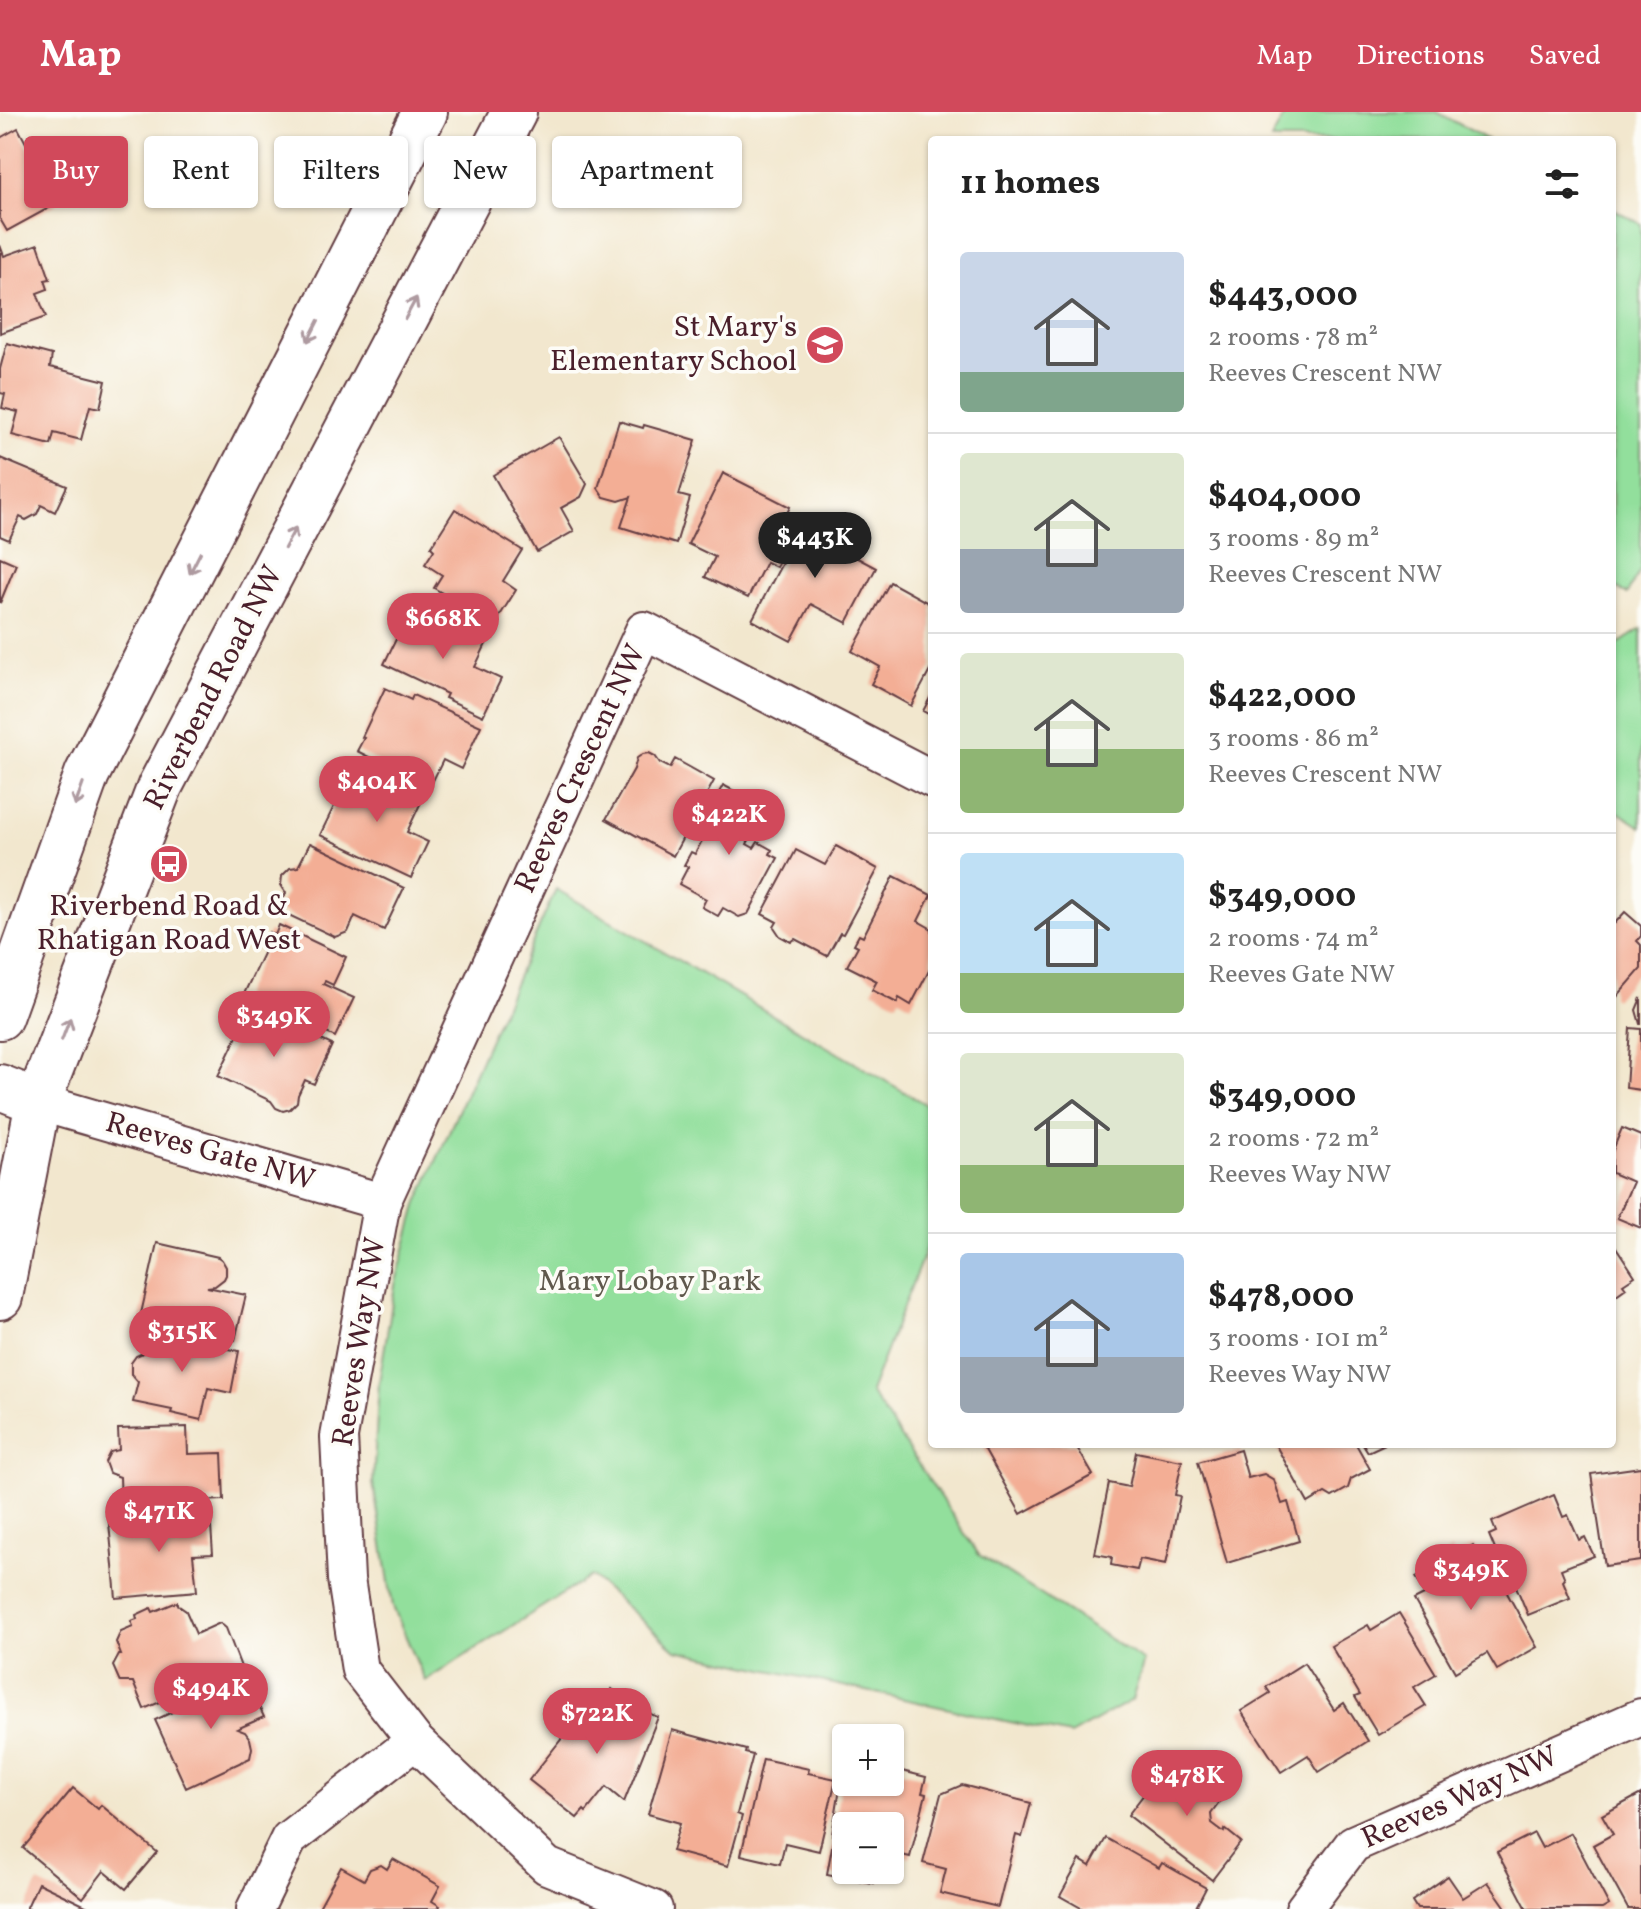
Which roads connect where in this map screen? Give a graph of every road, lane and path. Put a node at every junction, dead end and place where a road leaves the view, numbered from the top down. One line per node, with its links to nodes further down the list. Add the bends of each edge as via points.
1 (425, 112): 4 (main road, one-way to 4, via 87,774)
2 (514, 112): 5 (main road, Riverbend Road NW, one-way to 2, via 160,786)
3 (928, 777): 6 (street, Reeves Crescent NW, via 644,630)
4 (0, 1017)
5 (19, 1094): 6 (street, Reeves Gate NW); 7 (main road, Riverbend Road NW)
6 (382, 1202): 9 (street, Reeves Way NW, via 339,1437 346,1579 360,1670)
7 (0, 1297)
8 (1641, 1717): 12 (street, Reeves Way NW, via 1353,1844)
9 (415, 1741): 10 (street, via 289,1839); 11 (street, Reeves Way NW, via 547,1866)
10 (255, 1909)
11 (654, 1909)
12 (1304, 1909)

